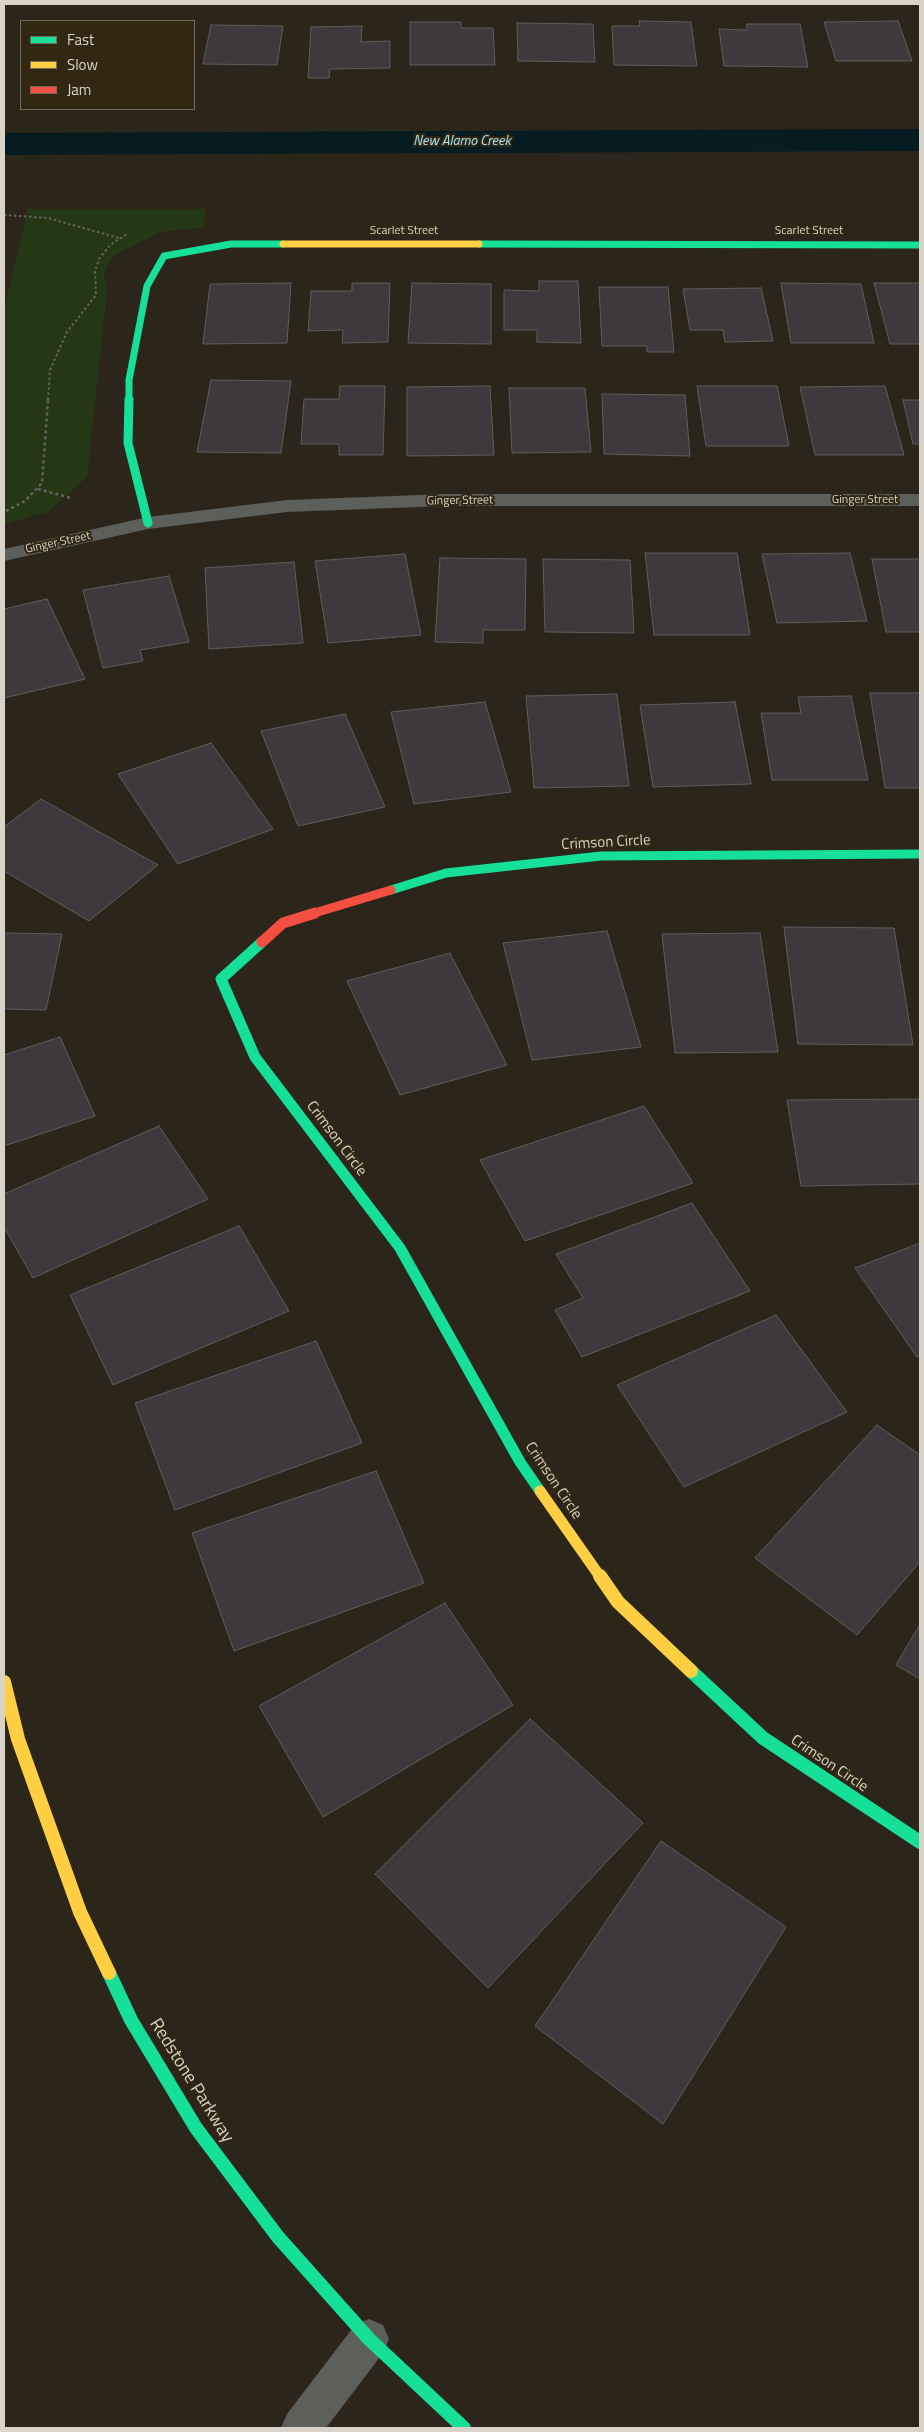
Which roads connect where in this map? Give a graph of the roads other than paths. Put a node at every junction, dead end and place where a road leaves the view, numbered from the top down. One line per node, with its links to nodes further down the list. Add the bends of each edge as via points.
1 (920, 245): 3 (street, Scarlet Street, via 231,244 164,256 147,286 129,380 128,443)
2 (920, 500): 3 (street, Ginger Street, via 446,500 287,506)
3 (148, 523): 4 (street, Ginger Street)
4 (4, 555)
5 (920, 854): 7 (street, Crimson Circle, via 601,856 446,873 283,923 221,979 255,1057 400,1248 520,1462 618,1602 764,1738)
6 (4, 1682): 8 (street, Redstone Parkway, via 18,1739 80,1912 131,2020 202,2136 278,2237)
7 (920, 1842)
8 (369, 2339): 9 (street); 10 (street, Redstone Parkway)
9 (301, 2428)
10 (464, 2428)

